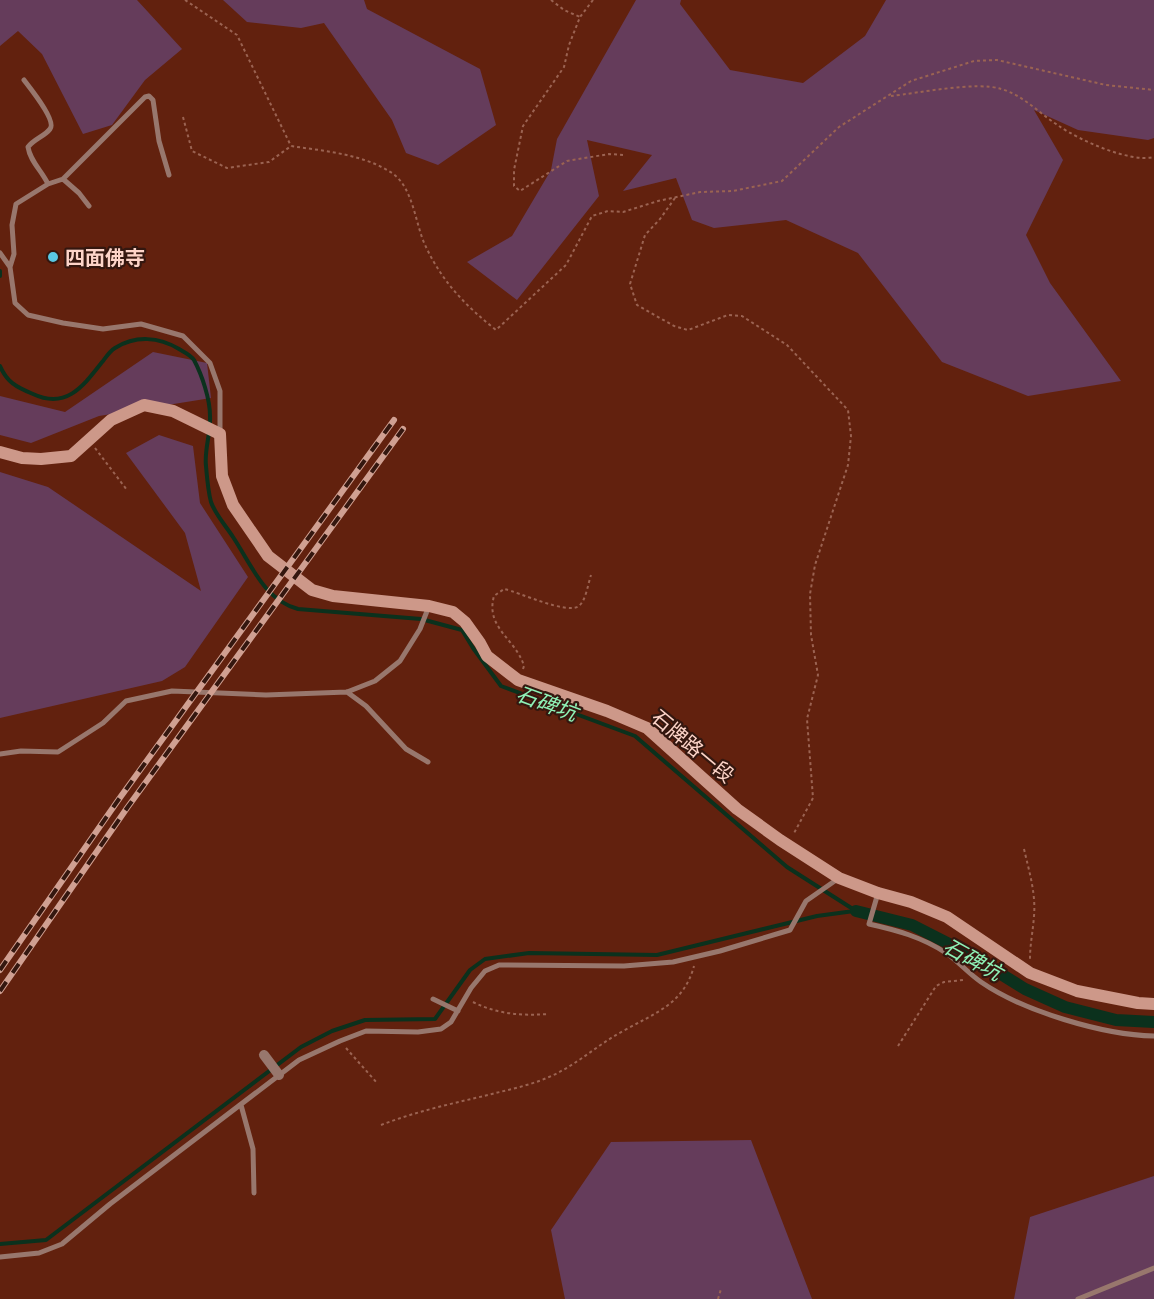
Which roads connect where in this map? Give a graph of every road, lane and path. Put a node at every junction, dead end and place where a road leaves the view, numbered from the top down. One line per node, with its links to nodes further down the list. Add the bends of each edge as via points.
1 (185, 0): 9 (path, via 237,35)
2 (551, 0): 4 (path)
3 (593, 0): 4 (path)
4 (580, 17): 10 (path, via 564,67 523,126 514,186 520,191 567,161)
5 (24, 80): 14 (lane, via 52,123 28,147)
6 (1154, 90): 7 (path, via 1106,86 997,60 974,60 911,81)
7 (889, 96): 11 (path, via 984,85 1000,88 1060,128 1117,154); 15 (path, via 839,127 782,181)
8 (183, 117): 9 (path, via 192,151 227,168 269,162)
9 (291, 146): 15 (path, via 360,158 393,174 406,189 426,247 444,279 465,305 496,330 566,266 592,216)
10 (623, 155)
11 (1154, 157)
12 (169, 175): 13 (lane, via 149,96 141,99)
13 (63, 179): 14 (lane); 16 (lane)
14 (48, 184): 18 (lane, via 16,204)
15 (675, 198): 29 (path, via 640,248 630,284 637,305 688,330 728,315 742,316 788,345 848,410 848,465 815,565 810,594 811,635 818,675 807,719 813,798)
16 (89, 206)
17 (0, 253): 18 (lane)
18 (10, 267): 19 (lane, via 15,303 28,315 103,329 141,324 183,336 210,363 220,392)
19 (220, 434): 20 (street, via 173,411 144,405 111,420); 24 (street, 石牌路一段, via 225,487 233,505 275,562 312,590 333,596)
20 (90, 441): 21 (street, via 71,456 32,459); 22 (path)
21 (0, 452)
22 (127, 490)
23 (591, 574): 25 (path, via 580,606 573,608 549,605 504,589 494,596 490,608 494,619 503,636 520,653 524,666)
24 (429, 606): 25 (street, 石牌路一段, via 453,612 465,622 487,656); 26 (lane, via 400,660 375,681)
25 (518, 680): 29 (street, 石牌路一段, via 647,728 737,809)
26 (347, 692): 27 (lane, via 266,695 172,691 126,701 103,723 58,752); 28 (lane, via 366,706 406,749)
27 (0, 754)
28 (428, 762)
29 (787, 845): 31 (street, 石牌路一段)
30 (1024, 849): 34 (path, via 1034,895)
31 (839, 878): 32 (street, 石牌路一段); 33 (lane, via 806,900 790,930)
32 (878, 893): 34 (street, 石牌路一段, via 947,917); 35 (lane, via 869,924 921,938)
33 (697, 956): 36 (lane, via 624,966 499,965 485,971); 48 (path, via 691,980 676,1000 579,1062 530,1084 426,1109)
34 (1030, 973): 38 (street, 石牌路一段, via 1077,991)
35 (976, 978): 41 (lane, via 1019,1004 1058,1017); 43 (path, via 936,986)
36 (465, 998): 39 (lane); 40 (path, via 490,1010)
37 (433, 999): 39 (lane)
38 (1154, 1004)
39 (458, 1011): 42 (lane, via 441,1029 366,1031)
40 (548, 1014)
41 (1154, 1036)
42 (340, 1041): 45 (lane, via 299,1060); 46 (path)
43 (898, 1046)
44 (264, 1055): 45 (street)
45 (279, 1075): 47 (lane)
46 (377, 1083)
47 (241, 1105): 49 (lane, via 252,1149); 50 (lane, via 62,1244 39,1253)
48 (381, 1125)
49 (254, 1193)
50 (0, 1257)
51 (1154, 1268): 54 (lane)
52 (722, 1289): 53 (path)
53 (718, 1299)
54 (1078, 1299)

